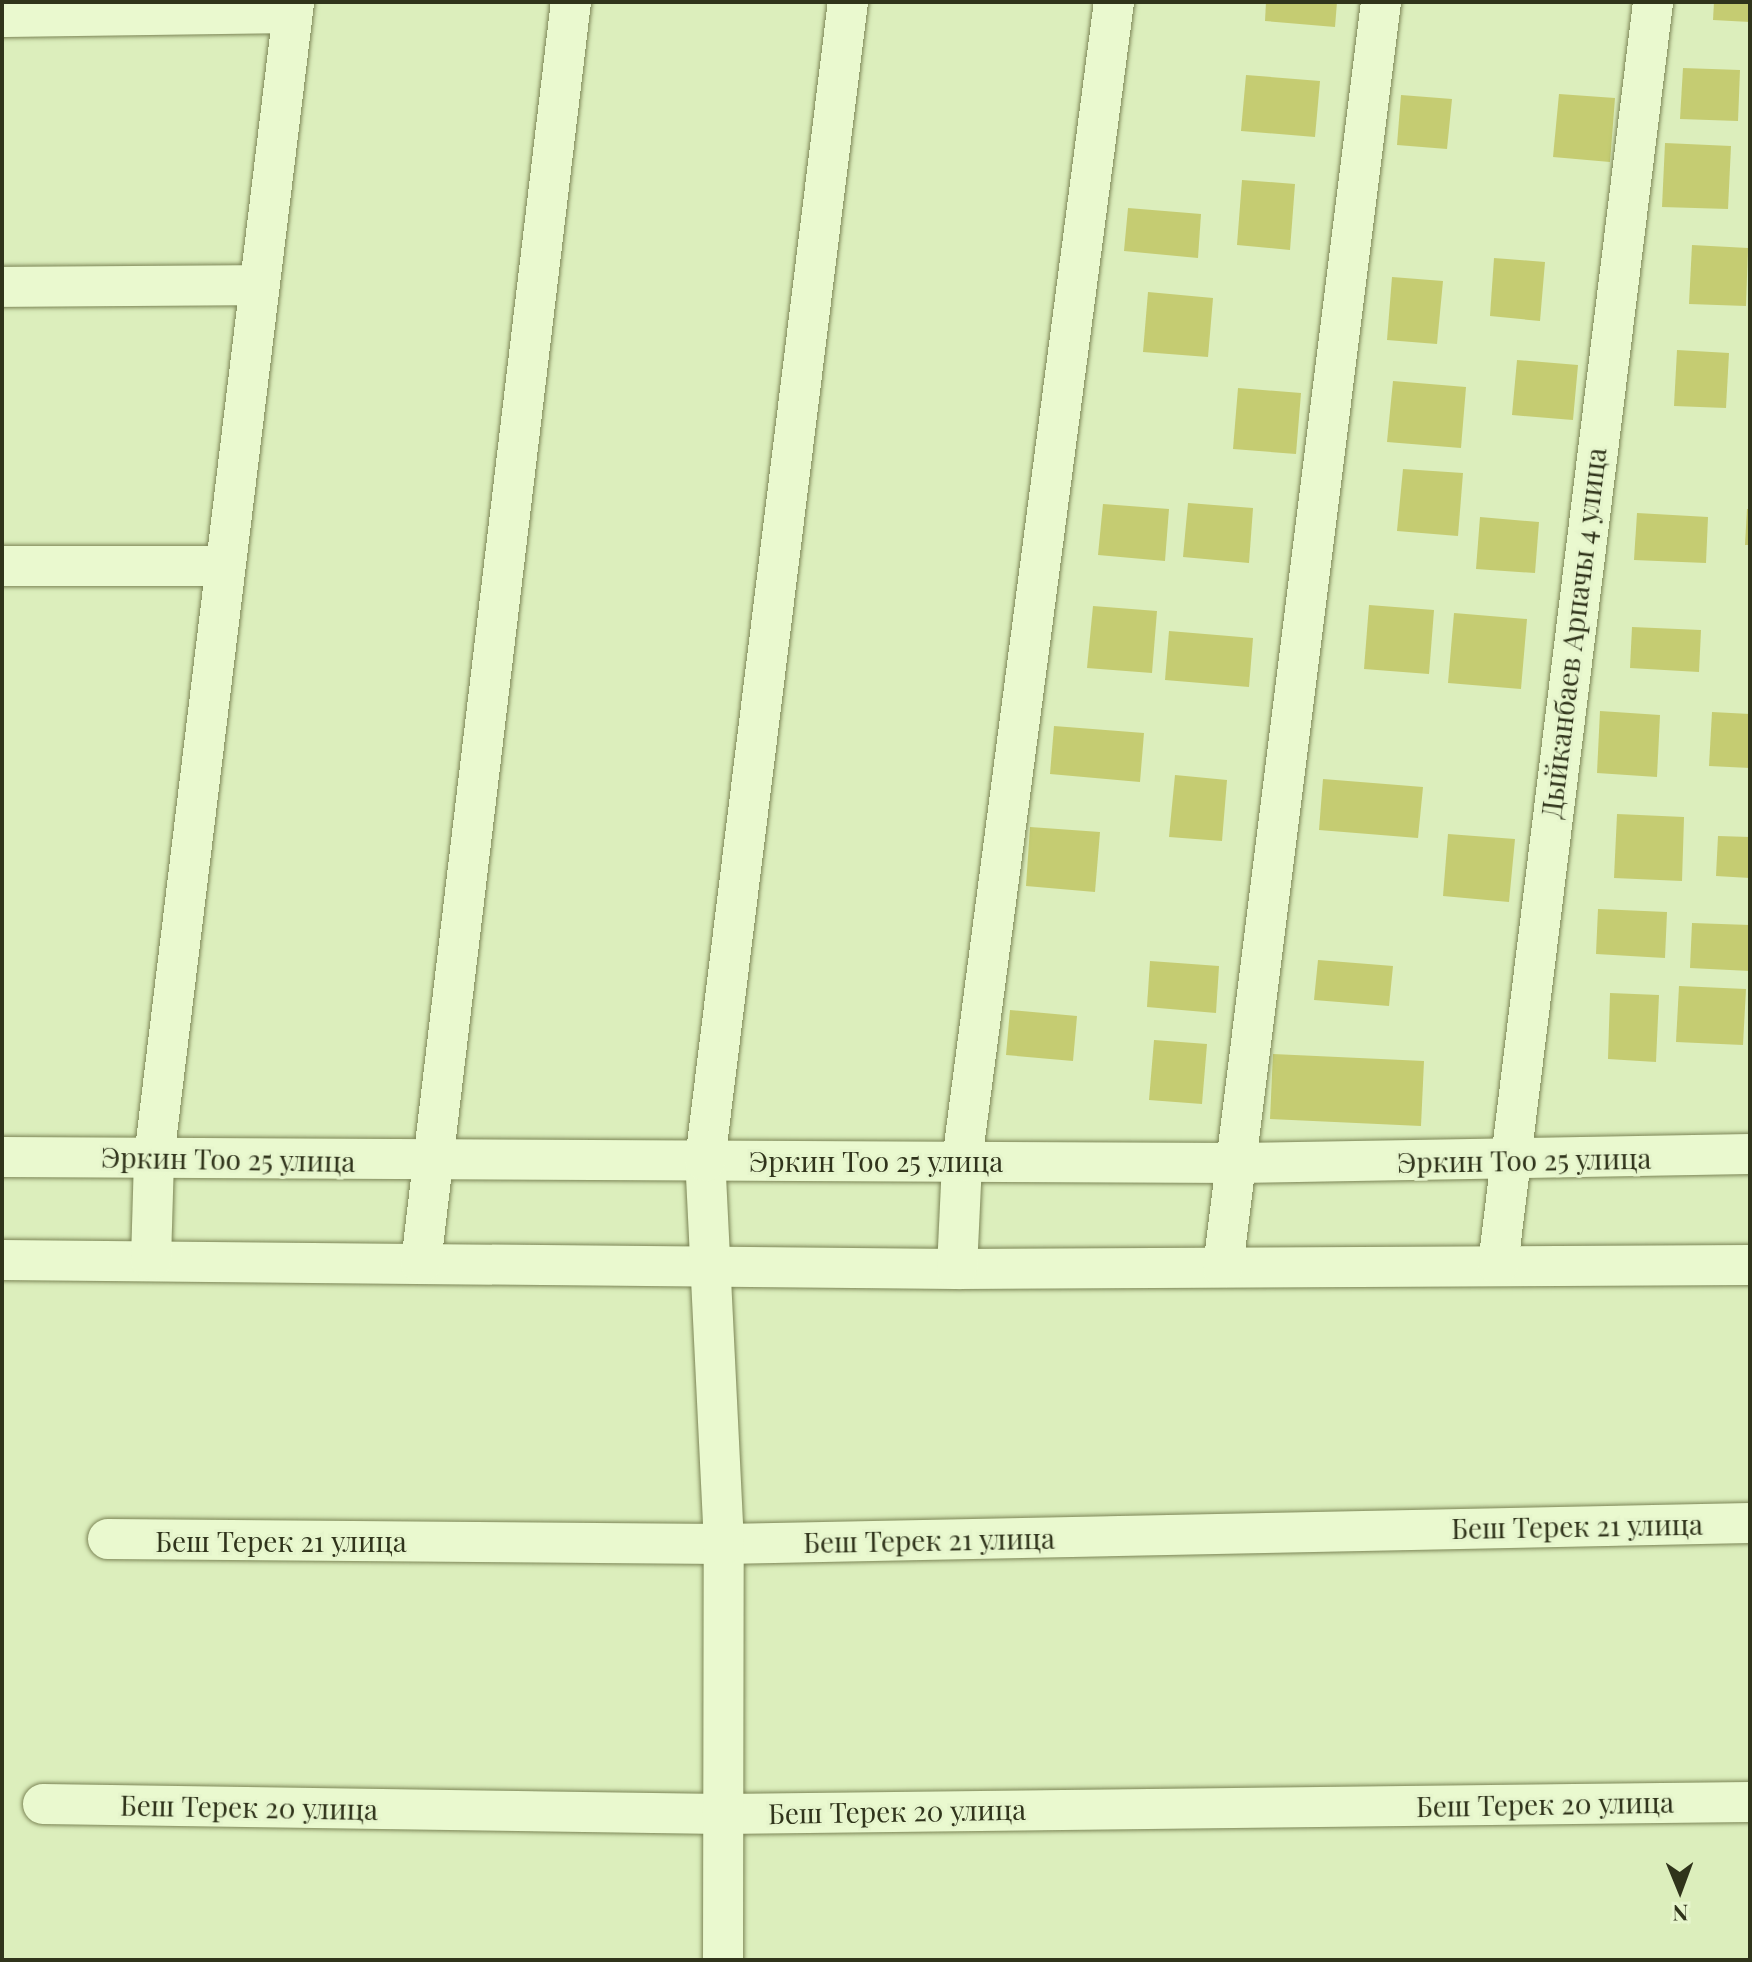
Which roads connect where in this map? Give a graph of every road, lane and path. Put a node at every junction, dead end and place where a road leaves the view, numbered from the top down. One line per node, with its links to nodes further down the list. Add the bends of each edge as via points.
1 (571, 2): 15 (street)
2 (848, 2): 16 (street)
3 (1114, 2): 17 (street)
4 (1381, 2): 19 (street)
5 (1653, 2): 18 (street, Дыйканбаев Арпачы 4 улица)
6 (293, 8): 7 (street); 8 (street)
7 (2, 17)
8 (257, 285): 9 (street); 11 (street)
9 (2, 287)
10 (2, 566): 11 (street)
11 (222, 566): 14 (street)
12 (1750, 1154): 18 (street, Эркин Тоо 25 улица)
13 (2, 1157): 14 (street, Эркин Тоо 25 улица)
14 (154, 1158): 15 (street, Эркин Тоо 25 улица); 21 (street)
15 (434, 1161): 16 (street, Эркин Тоо 25 улица); 22 (street)
16 (705, 1161): 17 (street, Эркин Тоо 25 улица); 25 (street)
17 (962, 1161): 19 (street, Эркин Тоо 25 улица); 27 (street)
18 (1506, 1162): 19 (street, Эркин Тоо 25 улица); 23 (street, Дыйканбаев Арпачы 4 улица)
19 (1240, 1163): 26 (street)
20 (2, 1260): 21 (street)
21 (151, 1260): 22 (street)
22 (421, 1263): 25 (street)
23 (1498, 1265): 24 (street); 26 (street)
24 (1750, 1265)
25 (709, 1267): 27 (street); 30 (street)
26 (1223, 1267): 27 (street)
27 (957, 1269)
28 (1750, 1523): 30 (street, Беш Терек 21 улица)
29 (108, 1539): 30 (street, Беш Терек 21 улица)
30 (724, 1544): 33 (street)
31 (1750, 1802): 33 (street, Беш Терек 20 улица)
32 (43, 1804): 33 (street, Беш Терек 20 улица)
33 (722, 1814): 34 (street)
34 (723, 1960)

